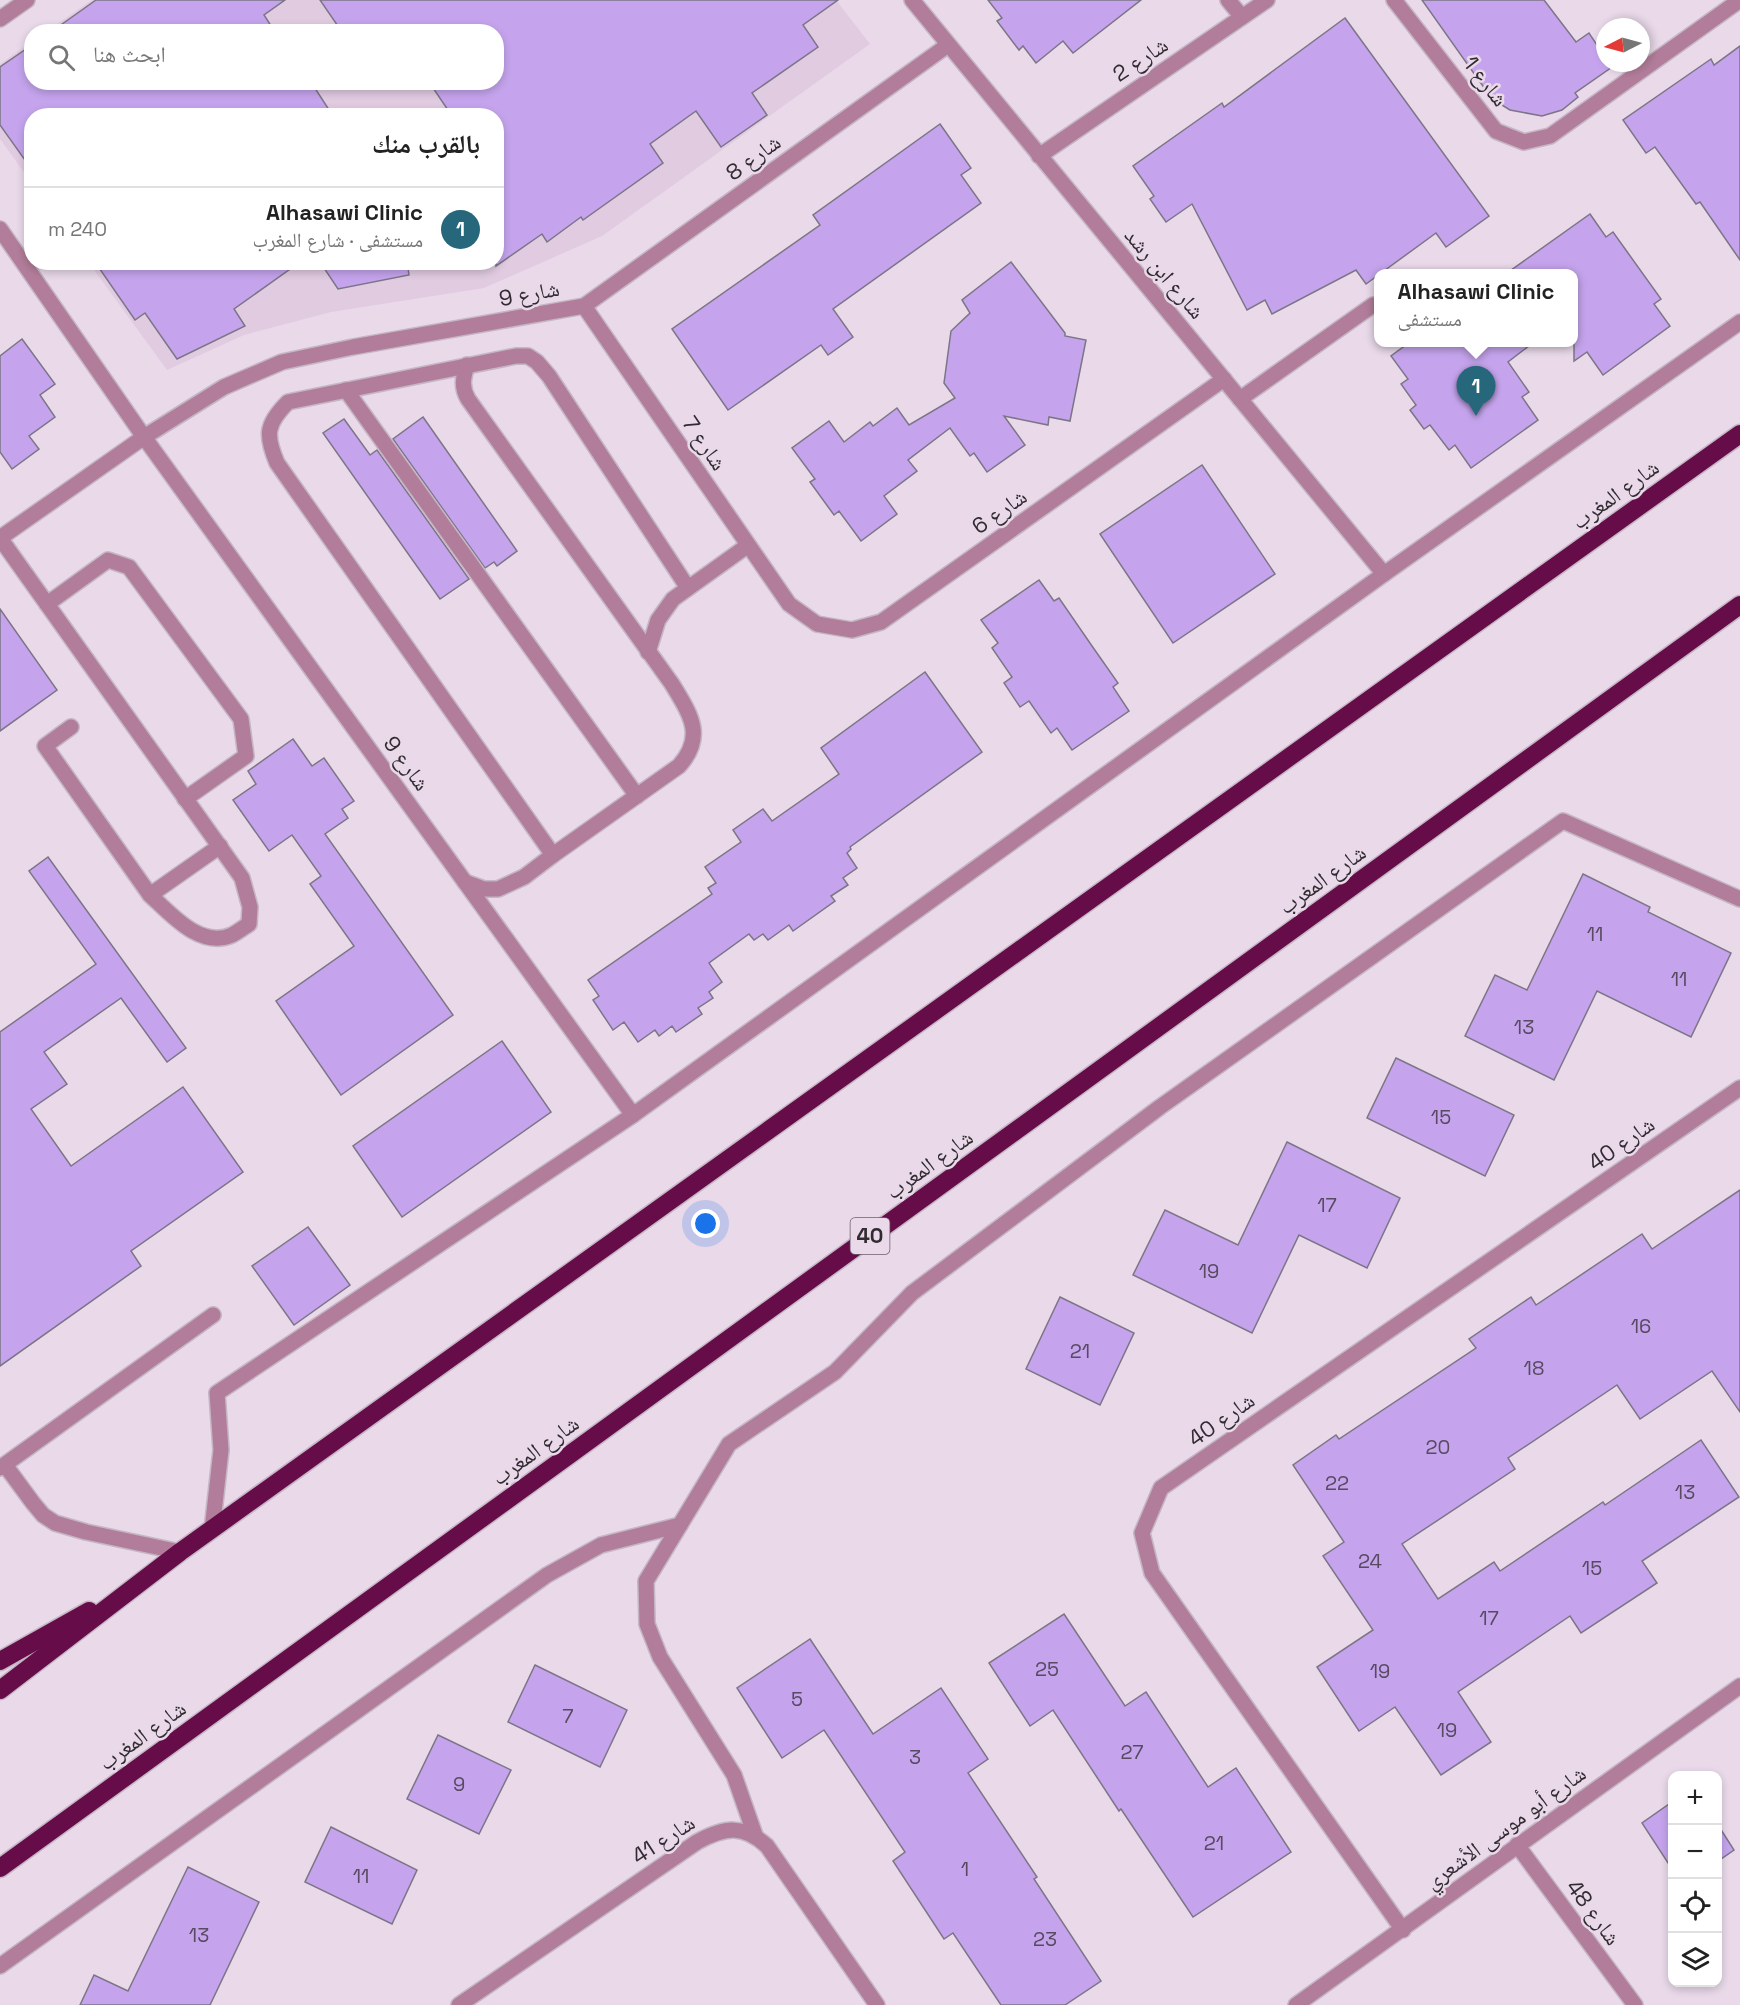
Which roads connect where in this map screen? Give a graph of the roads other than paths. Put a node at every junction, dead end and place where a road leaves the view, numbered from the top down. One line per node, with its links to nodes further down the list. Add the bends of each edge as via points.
1 (27, 0): 8 (street)
2 (912, 0): 9 (street, شارع ابن رشد)
3 (1228, 0): 7 (street)
4 (1267, 0): 7 (street, شارع 2)
5 (1394, 0): 6 (street, شارع 1, via 1496,131 1524,142 1550,136)
6 (1740, 0)
7 (1242, 17): 10 (street, شارع 2)
8 (0, 19)
9 (948, 45): 10 (street, شارع ابن رشد); 15 (street, شارع 8)
10 (1039, 156): 18 (street, شارع ابن رشد)
11 (0, 229): 12 (street, شارع 9)
12 (24, 264)
13 (28, 270): 22 (street, شارع 9)
14 (1373, 305): 20 (street)
15 (584, 306): 22 (street, شارع 9, via 282,362 224,387); 24 (street, شارع 7)
16 (1740, 322): 25 (street)
17 (466, 365): 19 (street); 26 (street, via 516,356 528,356 537,362); 32 (street, via 462,381 468,399)
18 (1224, 379): 20 (street, شارع ابن رشد); 28 (street, شارع 6, via 881,622 852,630 817,624)
19 (346, 390): 34 (street); 37 (street, via 283,406 269,432 269,445 277,463)
20 (1240, 399): 25 (street, شارع ابن رشد)
21 (1740, 434): 46 (highway, شارع المغرب)
22 (144, 437): 23 (street, شارع 9); 38 (street, شارع 9)
23 (0, 538): 27 (street)
24 (747, 546): 26 (street); 28 (street, شارع 7)
25 (1384, 574): 42 (street)
26 (688, 588): 32 (street, via 665,608)
27 (47, 603): 35 (street); 35 (street, via 108,560 129,567 241,719 246,756)
28 (789, 604)
29 (1740, 605): 31 (highway, شارع المغرب / 40)
30 (1740, 611): 31 (highway)
31 (1700, 633): 54 (highway, شارع المغرب / 40)
32 (648, 652): 34 (street, via 685,706 692,720 693,741 690,753 679,766)
33 (71, 727): 39 (street, via 45,746)
34 (637, 796): 37 (street)
35 (185, 799): 36 (street)
36 (220, 846): 39 (street); 39 (street, via 242,878 250,907 249,924 231,936 206,938 181,923)
37 (553, 855): 38 (street, via 524,878 498,889 484,890)
38 (465, 881): 42 (street, شارع 9)
39 (150, 895)
40 (1740, 899): 45 (street, via 1563,821 1160,1107 912,1293 835,1372 729,1444)
41 (1740, 1088): 55 (street, شارع 40, via 1161,1488 1142,1533 1152,1573)
42 (633, 1115): 46 (street, via 217,1393 221,1450)
43 (213, 1315): 44 (street)
44 (3, 1466): 47 (street, via 55,1523)
45 (680, 1525): 52 (street, via 646,1581 647,1624 660,1657 734,1775); 56 (street, via 601,1545 547,1575)
46 (212, 1530): 47 (highway, شارع المغرب)
47 (180, 1552): 48 (highway, شارع المغرب)
48 (153, 1575): 49 (highway); 51 (highway, شارع المغرب)
49 (0, 1661)
50 (1740, 1686): 53 (street, شارع أبو موسى الأشعري)
51 (0, 1690)
52 (755, 1834): 57 (street, شارع 41, via 735,1829 714,1833 698,1842); 58 (street)
53 (1517, 1845): 55 (street, شارع أبو موسى الأشعري); 60 (street, شارع 48)
54 (0, 1868)
55 (1403, 1930): 59 (street, شارع أبو موسى الأشعري)
56 (0, 1966)
57 (459, 2005)
58 (877, 2005)
59 (1296, 2005)
60 (1635, 2005)

